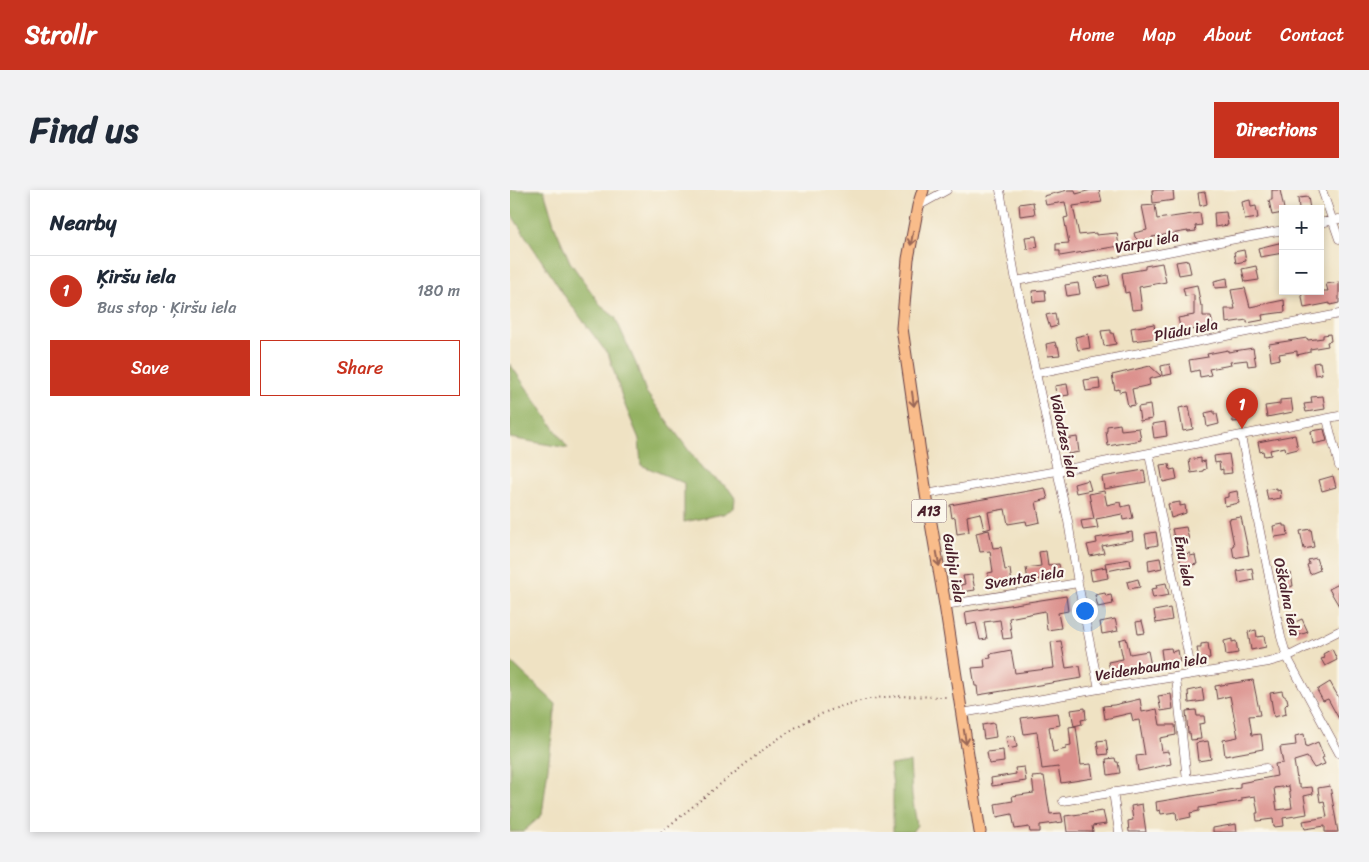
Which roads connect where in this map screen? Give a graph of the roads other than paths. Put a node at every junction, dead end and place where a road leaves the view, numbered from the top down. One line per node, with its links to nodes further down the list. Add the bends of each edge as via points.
1 (923, 190): 5 (main road, Gulbju iela / A13)
2 (947, 190): 5 (street)
3 (1000, 190): 9 (street, Vālodzes iela)
4 (1322, 190): 6 (street)
5 (918, 206): 18 (main road, Gulbju iela / A13, one-way to 18, via 908,258 902,328)
6 (1336, 219): 8 (street)
7 (1279, 231): 9 (street, Vārpu iela)
8 (1339, 239)
9 (1016, 281): 11 (street, Vālodzes iela)
10 (1339, 314): 11 (street, Plūdu iela)
11 (1037, 373): 17 (street, Vālodzes iela)
12 (1339, 416): 13 (street)
13 (1327, 419): 14 (street); 16 (street)
14 (1241, 436): 15 (street); 22 (street, Oškalna iela)
15 (1149, 453): 17 (street); 23 (street, Ēnu iela)
16 (1339, 466)
17 (1057, 471): 18 (street); 19 (street, Vālodzes iela)
18 (926, 494): 20 (main road, Gulbju iela / A13, one-way to 20)
19 (1078, 583): 20 (street, Sventas iela); 25 (street, Vālodzes iela)
20 (945, 605): 26 (main road, Gulbju iela / A13)
21 (1339, 631): 22 (street, Veidenbauma iela)
22 (1287, 657): 23 (street, Veidenbauma iela); 27 (street, Oškalna iela)
23 (1192, 674): 24 (street, Veidenbauma iela)
24 (1176, 678): 25 (street, Veidenbauma iela); 29 (street)
25 (1099, 689): 26 (street, Veidenbauma iela)
26 (962, 713): 32 (main road, Gulbju iela / A13, one-way to 32)
27 (1339, 753)
28 (1266, 768): 29 (street)
29 (1187, 780): 30 (street)
30 (1113, 792): 31 (street); 33 (street)
31 (1063, 801)
32 (980, 832)
33 (1119, 832)

